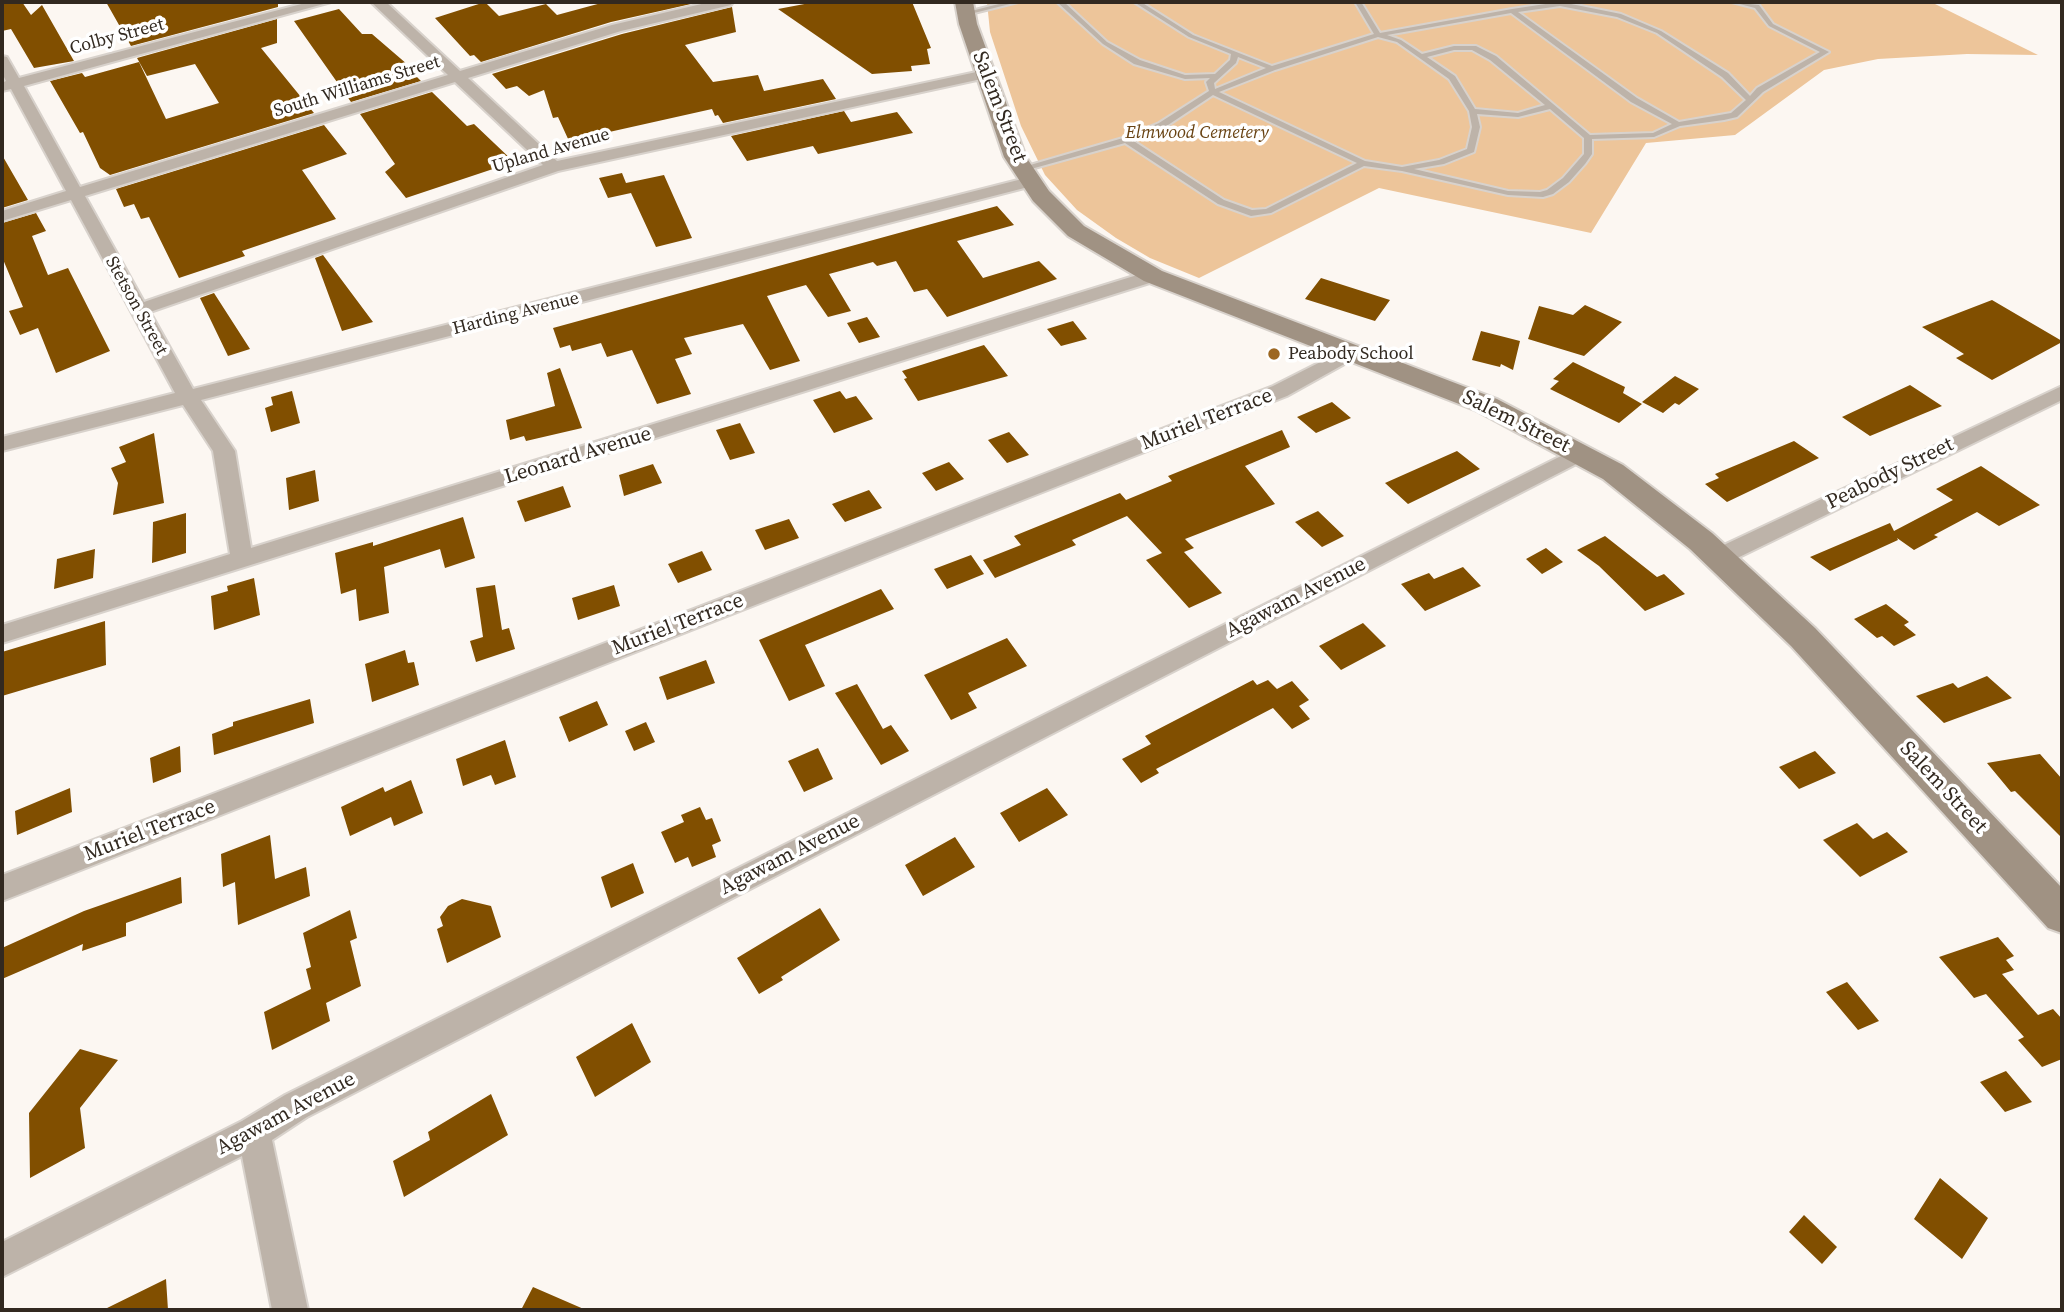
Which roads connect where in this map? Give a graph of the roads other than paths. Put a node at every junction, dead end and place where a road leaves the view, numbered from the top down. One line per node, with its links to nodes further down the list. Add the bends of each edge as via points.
1 (324, 2): 21 (street, Colby Street)
2 (378, 2): 19 (street)
3 (726, 2): 19 (street, South Williams Street, via 617,28)
4 (1015, 2): 11 (lane)
5 (1060, 2): 20 (lane, via 1105,43 1137,62 1174,75)
6 (1138, 2): 14 (lane, via 1191,36)
7 (1358, 2): 13 (lane)
8 (1571, 2): 10 (lane)
9 (1735, 2): 23 (lane, via 1757,6 1771,25 1825,52)
10 (1558, 4): 12 (lane); 23 (lane, via 1619,15 1659,32 1725,75)
11 (965, 7): 18 (main road, Salem Street)
12 (1512, 12): 13 (lane); 26 (lane, via 1634,100)
13 (1378, 35): 15 (lane); 17 (lane)
14 (1235, 54): 17 (lane); 20 (lane)
15 (1423, 56): 24 (lane, via 1473,48 1493,58); 25 (lane, via 1452,78)
16 (2, 60): 21 (street, Stetson Street)
17 (1272, 68): 22 (lane)
18 (986, 74): 30 (street, Upland Avenue); 32 (main road, Salem Street, via 1008,140)
19 (457, 76): 30 (street); 33 (street, South Williams Street)
20 (1215, 76): 22 (lane, via 1210,82)
21 (8, 86): 33 (street, Stetson Street)
22 (1213, 92): 28 (lane, via 1181,115); 29 (lane)
23 (1750, 100): 26 (lane, via 1734,115)
24 (1551, 106): 25 (lane, via 1518,115); 27 (lane)
25 (1473, 110): 31 (lane, via 1476,127 1471,150 1441,162)
26 (1678, 124): 27 (lane, via 1654,135)
27 (1588, 137): 31 (lane, via 1588,154 1582,162 1566,180 1540,195 1508,193)
28 (1126, 140): 29 (lane, via 1221,202 1251,214 1268,211); 32 (lane)
29 (1363, 163): 31 (lane)
30 (554, 167): 36 (street, Upland Avenue)
31 (1402, 169)
32 (1027, 176): 35 (main road, Salem Street, via 1076,231); 39 (street, Harding Avenue, via 685,272)
33 (75, 194): 34 (street, South Williams Street); 36 (street, Stetson Street)
34 (2, 216)
35 (1153, 276): 37 (main road, Salem Street); 43 (street, Leonard Avenue)
36 (139, 310): 39 (street, Stetson Street)
37 (1350, 353): 41 (main road, Salem Street, via 1487,405); 45 (street, Muriel Terrace, via 1280,391)
38 (2062, 391): 42 (street, Peabody Street)
39 (186, 395): 40 (street, Harding Avenue); 43 (street, Stetson Street, via 224,451)
40 (2, 444)
41 (1581, 453): 42 (main road, Salem Street, via 1661,508); 47 (street, Agawam Avenue, via 296,1105)
42 (1719, 557): 46 (main road, Salem Street, via 1802,637)
43 (242, 559): 44 (street, Leonard Avenue)
44 (2, 634)
45 (2, 888)
46 (2062, 915)
47 (254, 1133): 48 (street, Agawam Avenue); 49 (street)
48 (2, 1260)
49 (290, 1310)

